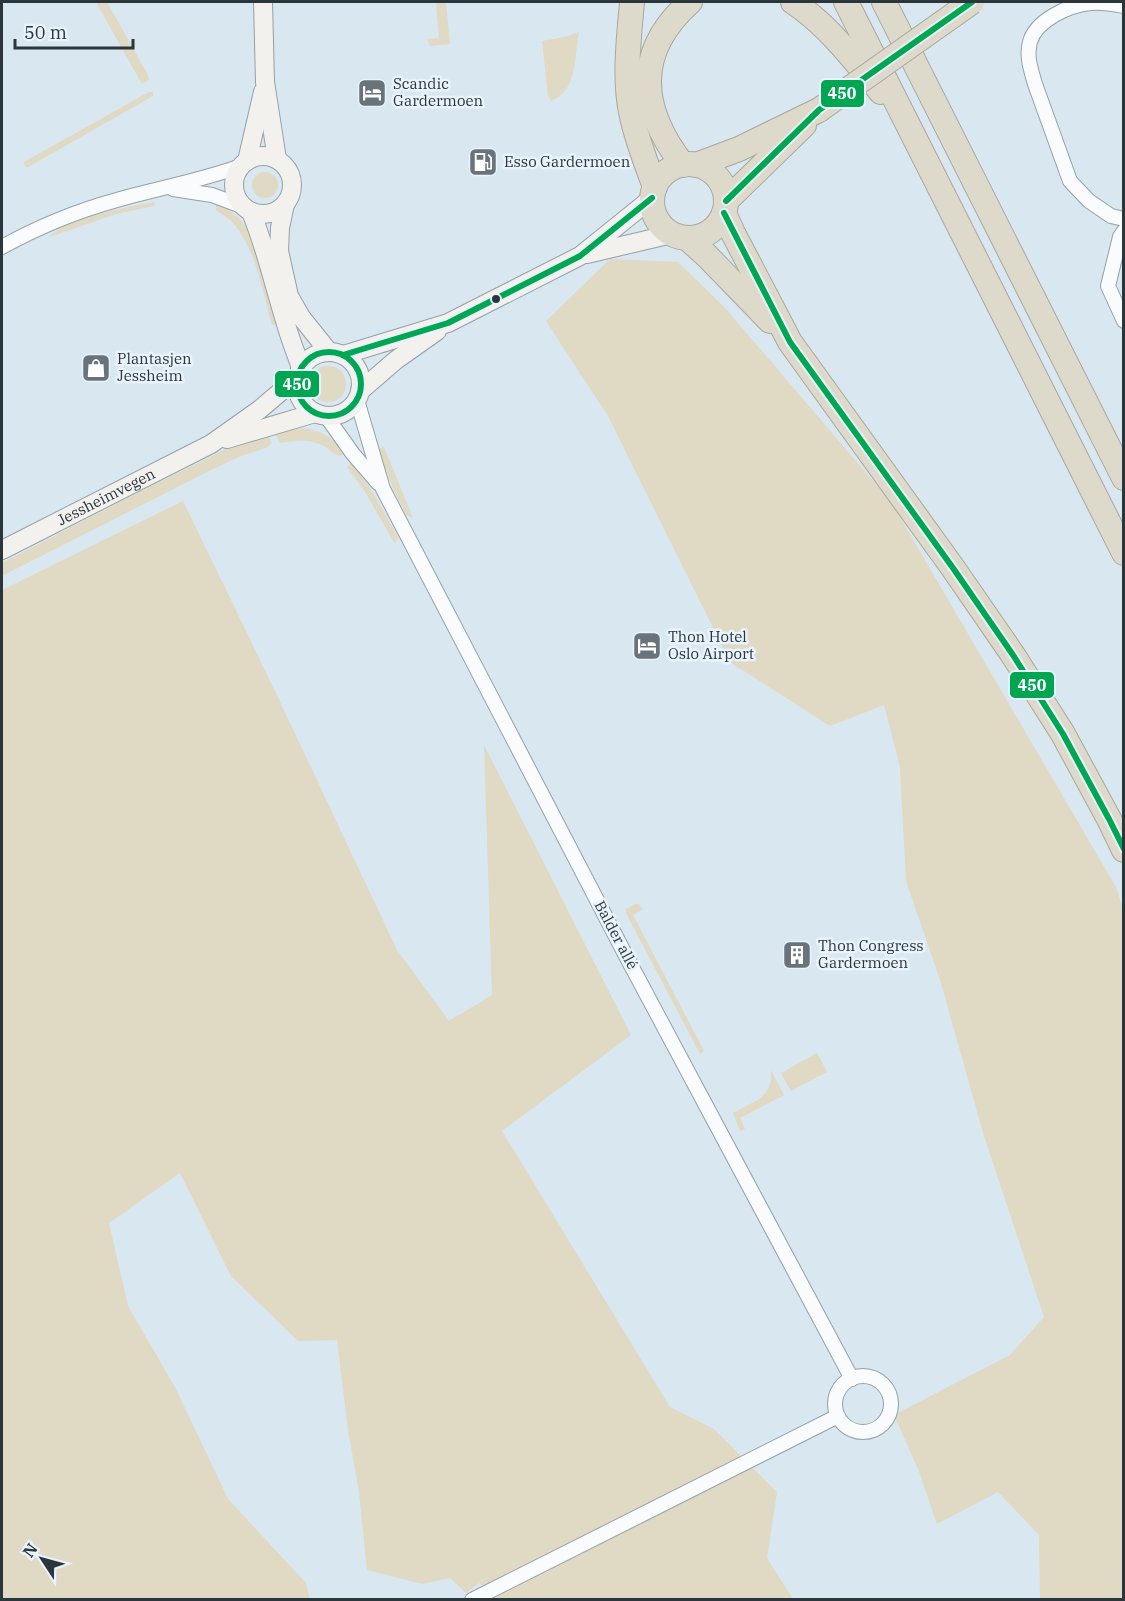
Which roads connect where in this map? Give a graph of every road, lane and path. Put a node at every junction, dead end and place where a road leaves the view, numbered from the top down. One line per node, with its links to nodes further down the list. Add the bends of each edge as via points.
1 (263, 2): 9 (main road)
2 (632, 2): 16 (highway, via 628,66 631,111)
3 (690, 2): 14 (highway, via 665,28 649,72 654,115 666,141)
4 (793, 2): 11 (highway, via 824,27)
5 (846, 2): 11 (highway)
6 (884, 2): 33 (highway)
7 (972, 2): 10 (highway, bridge)
8 (1124, 6): 20 (street, via 1090,3 1053,16 1032,36 1028,53 1035,84 1070,181 1089,201 1111,216)
9 (266, 81): 12 (main road); 13 (main road)
10 (819, 110): 14 (highway, via 739,149); 18 (highway)
11 (912, 131): 36 (highway)
12 (277, 159): 13 (main road, via 261,156); 17 (main road, via 292,180)
13 (244, 163): 15 (street, via 212,177); 19 (main road, via 234,179 234,187 239,202)
14 (689, 165): 16 (highway, via 671,169); 18 (highway, via 714,174 725,191)
15 (165, 188): 19 (street, via 212,195); 23 (street, via 67,217)
16 (654, 193): 22 (highway, via 657,219 663,228); 24 (main road)
17 (285, 204): 19 (main road, via 269,214); 28 (main road, via 279,251 290,296 301,316)
18 (725, 207): 22 (highway, via 719,224 710,232 699,237); 27 (highway, via 733,233)
19 (247, 210): 29 (main road, via 258,229 273,275)
20 (1124, 219)
21 (1124, 231): 25 (street, via 1108,285)
22 (679, 236): 24 (main road); 27 (highway, via 706,255)
23 (2, 247)
24 (580, 256): 26 (main road)
25 (1124, 321)
26 (448, 323): 28 (main road); 30 (main road, via 396,360)
27 (790, 342): 37 (highway, via 1013,655 1063,734)
28 (336, 354): 29 (main road, via 313,356); 30 (main road, via 356,366)
29 (299, 372): 31 (main road, via 297,385 302,402); 32 (main road, Jessheimvegen, via 259,410)
30 (358, 395): 31 (main road, via 349,409 338,415); 34 (street, Balder allé)
31 (321, 415): 32 (main road, Jessheimvegen); 34 (street, Balder allé)
32 (211, 444): 35 (main road, Jessheimvegen)
33 (1124, 478)
34 (383, 489): 38 (street, Balder allé)
35 (2, 550)
36 (1124, 553)
37 (1124, 850)
38 (852, 1379): 39 (street, via 836,1398); 39 (street, via 879,1381 890,1396 890,1414 878,1428 866,1432 851,1429)
39 (838, 1416): 40 (street)
40 (472, 1599)

